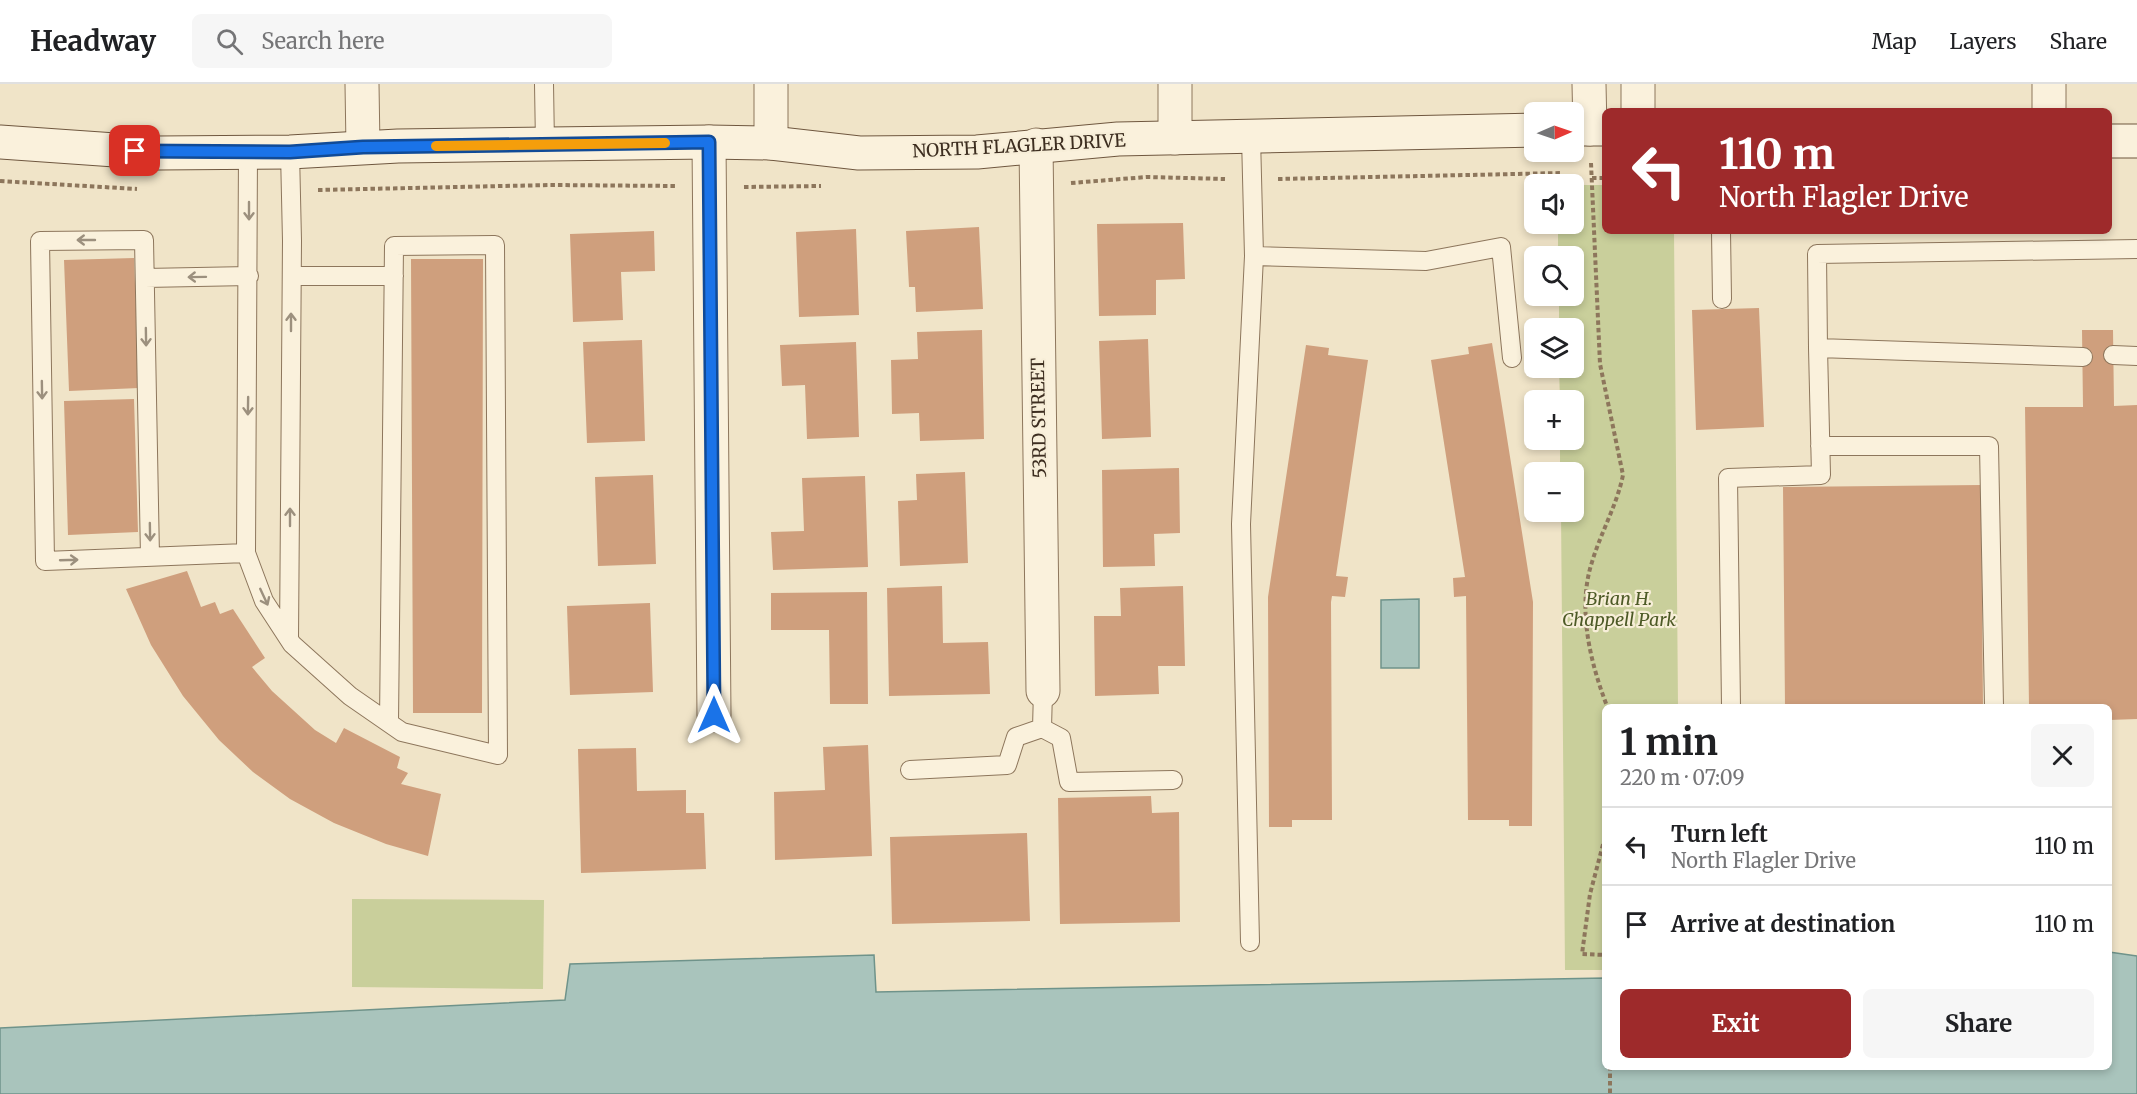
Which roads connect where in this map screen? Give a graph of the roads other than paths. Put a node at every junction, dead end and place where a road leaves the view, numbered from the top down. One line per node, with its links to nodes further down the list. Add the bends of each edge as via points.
1 (362, 84): 21 (street)
2 (544, 84): 19 (lane)
3 (771, 84): 18 (street)
4 (1175, 84): 13 (street)
5 (1589, 84): 10 (street)
6 (1638, 84): 8 (street)
7 (2049, 84): 9 (street)
8 (1638, 108)
9 (2049, 108)
10 (1589, 129)
11 (1524, 130): 12 (street, NORTH FLAGLER DRIVE)
12 (1251, 136): 13 (street, NORTH FLAGLER DRIVE); 26 (lane)
13 (1175, 138): 20 (street, NORTH FLAGLER DRIVE)
14 (2112, 141): 15 (street)
15 (2137, 141)
16 (0, 142): 22 (street, NORTH FLAGLER DRIVE, via 158,153)
17 (709, 142): 18 (street, NORTH FLAGLER DRIVE); 19 (street, NORTH FLAGLER DRIVE); 44 (street)
18 (771, 143): 20 (street, NORTH FLAGLER DRIVE, via 859,153 977,152)
19 (545, 144): 21 (street, NORTH FLAGLER DRIVE)
20 (1036, 145): 41 (street, 53RD STREET)
21 (363, 147): 23 (street, NORTH FLAGLER DRIVE)
22 (248, 152): 23 (street, NORTH FLAGLER DRIVE); 27 (lane, one-way to 27)
23 (290, 152): 28 (lane)
24 (1721, 234): 31 (lane)
25 (2137, 249): 32 (lane, via 1817,254)
26 (1254, 256): 36 (lane, via 1426,261 1501,247); 49 (lane, via 1241,524)
27 (249, 276): 30 (lane, one-way to 30); 38 (lane, one-way to 38)
28 (292, 276): 29 (lane); 40 (lane, one-way to 28)
29 (394, 276): 45 (lane); 45 (lane, via 394,246 495,245 498,755 402,732)
30 (145, 278): 39 (lane, one-way to 39); 39 (lane, one-way to 39, via 144,240 39,241 45,561)
31 (1722, 299)
32 (1818, 348): 35 (lane); 37 (lane)
33 (2113, 356): 34 (lane)
34 (2137, 356)
35 (2083, 357)
36 (1512, 358)
37 (1820, 446): 42 (lane, via 1821,475 1728,478); 43 (lane, via 1989,446)
38 (246, 553): 39 (lane); 40 (lane, one-way to 40, via 264,601)
39 (150, 557)
40 (289, 638): 45 (lane, via 350,696)
41 (1043, 691): 46 (lane)
42 (1731, 704)
43 (1994, 704)
44 (714, 715)
45 (389, 722)
46 (1042, 728): 47 (lane, via 1016,737 1007,765); 48 (lane, via 1061,738 1069,782)
47 (910, 770)
48 (1173, 780)
49 (1250, 942)

